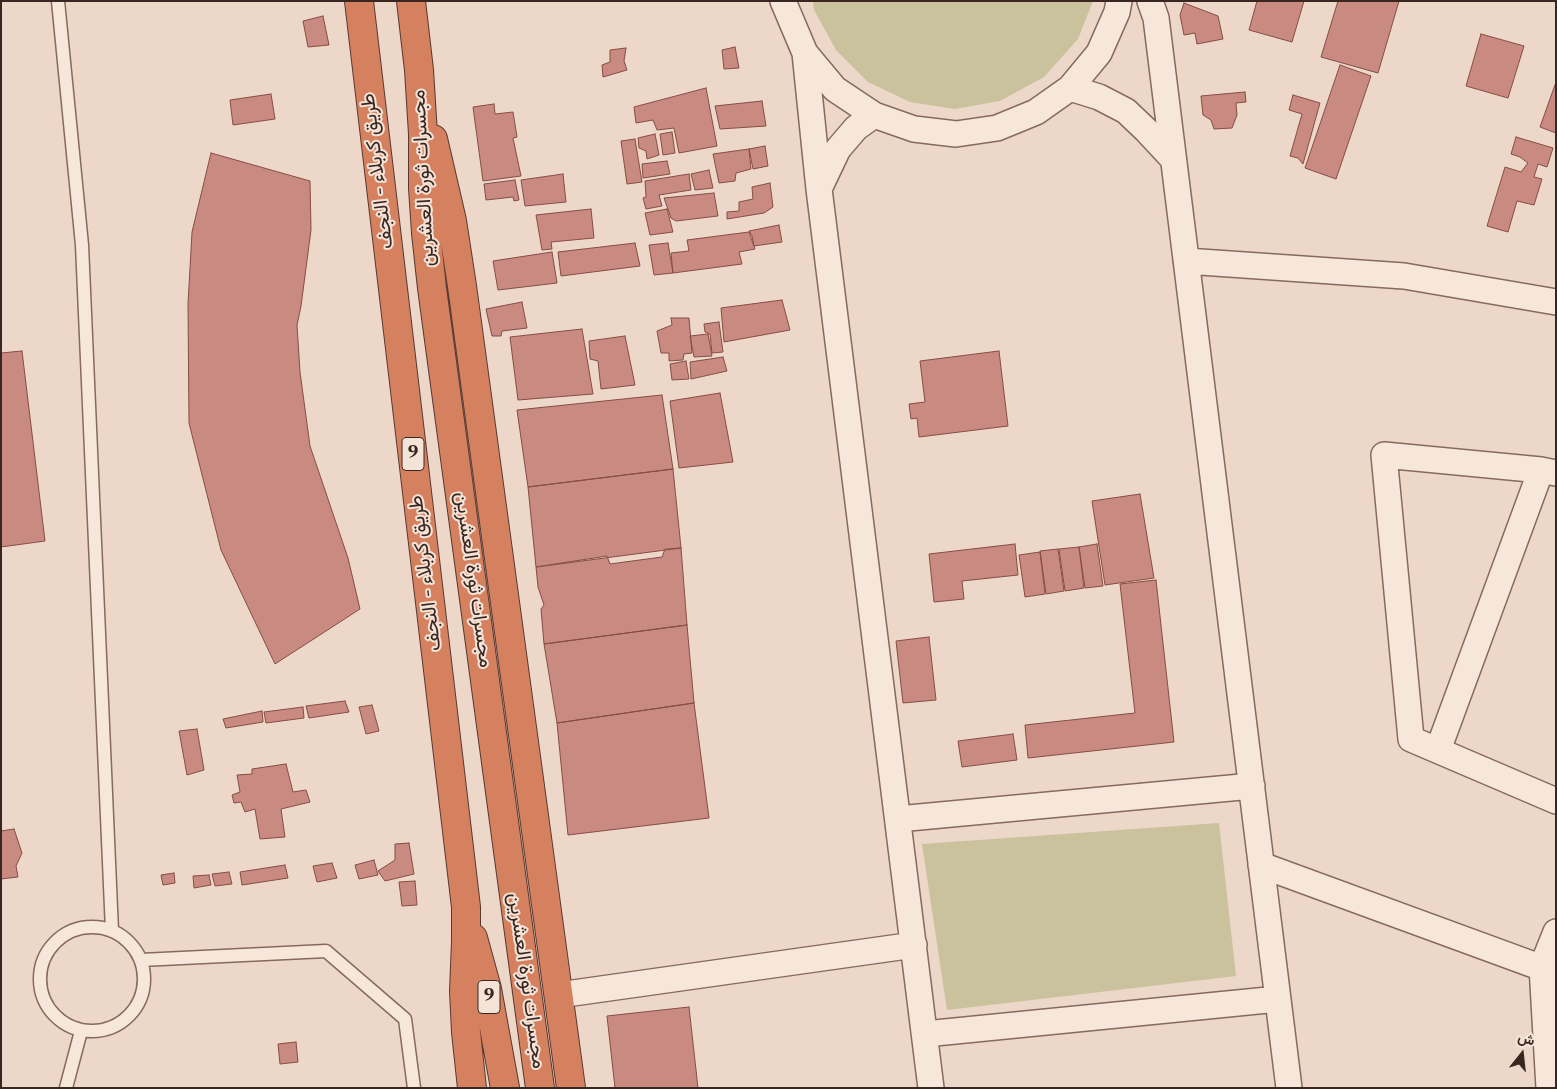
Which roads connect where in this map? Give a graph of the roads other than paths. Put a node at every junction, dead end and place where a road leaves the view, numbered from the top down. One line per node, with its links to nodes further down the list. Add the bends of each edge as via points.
1 (58, 1): 22 (lane, via 82,245)
2 (359, 1): 21 (highway, طريق کربلاء - النجف / 9)
3 (411, 1): 8 (highway, 9)
4 (783, 1): 7 (street)
5 (1119, 1): 9 (street, via 1118,12 1099,53)
6 (1150, 1): 11 (street, via 1156,18)
7 (805, 53): 10 (street, via 835,89); 12 (street)
8 (419, 70): 27 (highway, via 452,221); 35 (highway, مجسرات ثورة العشرين / 9, via 423,188 432,288)
9 (1070, 88): 10 (street, via 1036,112 997,128 956,134 914,130); 11 (street, via 1126,111)
10 (874, 116): 12 (street, via 856,128 838,149)
11 (1172, 159): 13 (street)
12 (819, 189): 19 (street)
13 (1186, 261): 14 (street, via 1404,276); 17 (street)
14 (1556, 302)
15 (1548, 471): 16 (street); 16 (street, via 1384,455 1411,739)
16 (1438, 750): 18 (street)
17 (1252, 786): 19 (street); 20 (street)
18 (1556, 801)
19 (898, 819): 24 (street)
20 (1261, 865): 26 (street); 28 (street)
21 (466, 907): 33 (highway, via 464,991); 34 (highway, مجسرات ثورة العشرين / 9, via 487,989)
22 (112, 931): 25 (lane, via 134,948); 29 (lane, via 95,926 78,928 49,948 41,964 39,981 43,998 52,1013 65,1024)
23 (1556, 932): 26 (street)
24 (914, 945): 27 (street); 30 (street)
25 (141, 960): 29 (lane, via 143,991 132,1012 113,1027); 32 (lane, via 326,951 405,1019)
26 (1549, 970): 39 (street)
27 (559, 995): 36 (highway)
28 (1278, 999): 30 (street); 38 (street)
29 (81, 1030): 31 (lane)
30 (925, 1034): 37 (street)
31 (66, 1088)
32 (414, 1088)
33 (472, 1088)
34 (505, 1088)
35 (540, 1088)
36 (571, 1088)
37 (932, 1088)
38 (1289, 1088)
39 (1549, 1088)

